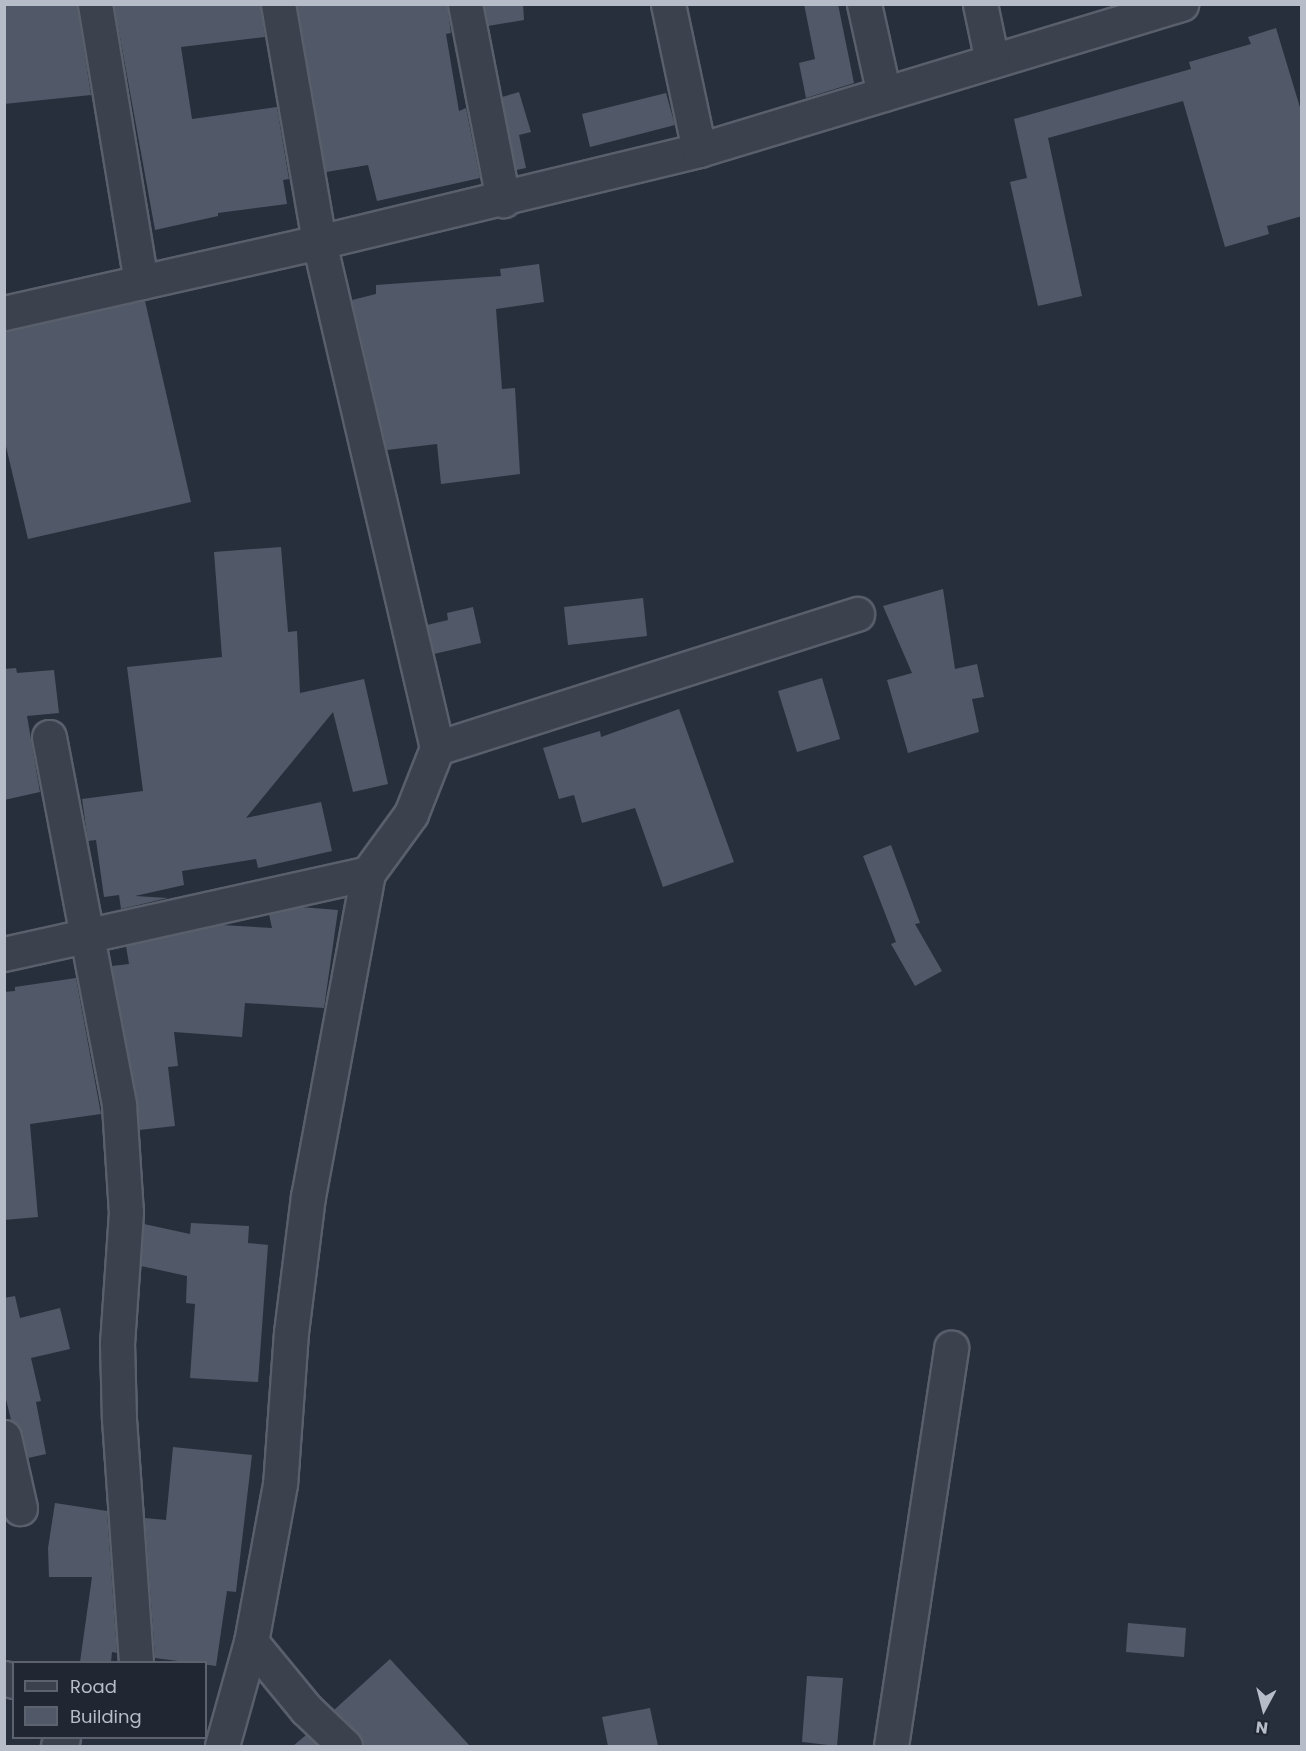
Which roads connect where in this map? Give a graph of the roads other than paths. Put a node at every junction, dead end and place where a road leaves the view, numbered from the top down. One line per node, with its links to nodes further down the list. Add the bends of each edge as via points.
1 (95, 4): 13 (street)
2 (278, 4): 12 (street)
3 (465, 4): 11 (street)
4 (668, 4): 10 (street)
5 (864, 4): 9 (street)
6 (980, 4): 8 (street)
7 (1181, 4): 8 (street)
8 (992, 61): 9 (street)
9 (884, 94): 10 (street)
10 (699, 150): 11 (street)
11 (503, 200): 12 (street)
12 (319, 242): 13 (street); 17 (street)
13 (141, 282): 14 (street)
14 (4, 313)
15 (857, 614): 17 (street)
16 (50, 737): 19 (street)
17 (437, 748): 18 (street, via 411,814)
18 (368, 873): 19 (street); 24 (street, via 308,1196 291,1332 280,1484)
19 (88, 937): 20 (street); 25 (street, via 119,1105 126,1212 117,1343 119,1419)
20 (4, 954)
21 (951, 1347): 28 (street)
22 (4, 1437): 23 (street)
23 (20, 1508)
24 (251, 1642): 26 (street); 27 (street, via 306,1709)
25 (136, 1661)
26 (218, 1729)
27 (345, 1746)
28 (891, 1746)

